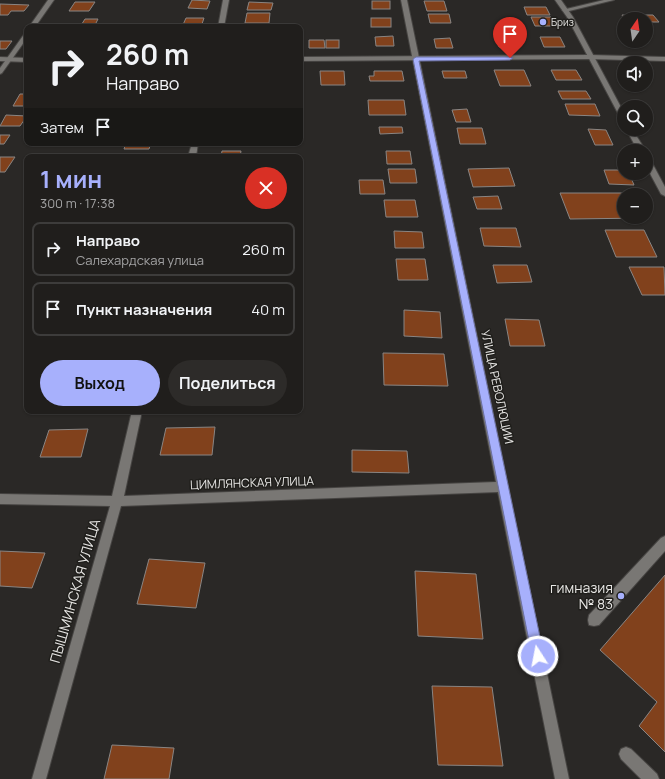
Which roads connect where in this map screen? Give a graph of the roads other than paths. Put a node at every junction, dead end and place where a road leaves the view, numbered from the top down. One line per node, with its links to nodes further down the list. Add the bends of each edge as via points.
1 (51, 0): 7 (street)
2 (226, 0): 8 (street)
3 (404, 0): 12 (street, УЛИЦА РЕВОЛЮЦИИ)
4 (558, 0): 6 (street)
5 (611, 0): 6 (street)
6 (565, 10): 10 (street)
7 (34, 24)
8 (222, 24)
9 (24, 38): 15 (street)
10 (590, 57): 12 (street); 13 (street); 18 (street)
11 (303, 59): 12 (street)
12 (416, 59): 22 (street, УЛИЦА РЕВОЛЮЦИИ)
13 (665, 59)
14 (0, 60): 15 (street)
15 (9, 60): 16 (street); 17 (street)
16 (24, 60)
17 (0, 72)
18 (617, 106)
19 (653, 172): 20 (street)
20 (665, 194)
21 (136, 414): 24 (street, ПЫШМИНСКАЯ УЛИЦА)
22 (504, 487): 24 (street, ЦИМЛЯНСКАЯ УЛИЦА); 29 (street, УЛИЦА РЕВОЛЮЦИИ)
23 (0, 499): 24 (street, ЦИМЛЯНСКАЯ УЛИЦА)
24 (117, 501): 28 (street, ПЫШМИНСКАЯ УЛИЦА)
25 (665, 542): 26 (street)
26 (594, 620)
27 (626, 754): 30 (street)
28 (39, 779)
29 (562, 779)
30 (652, 779)

